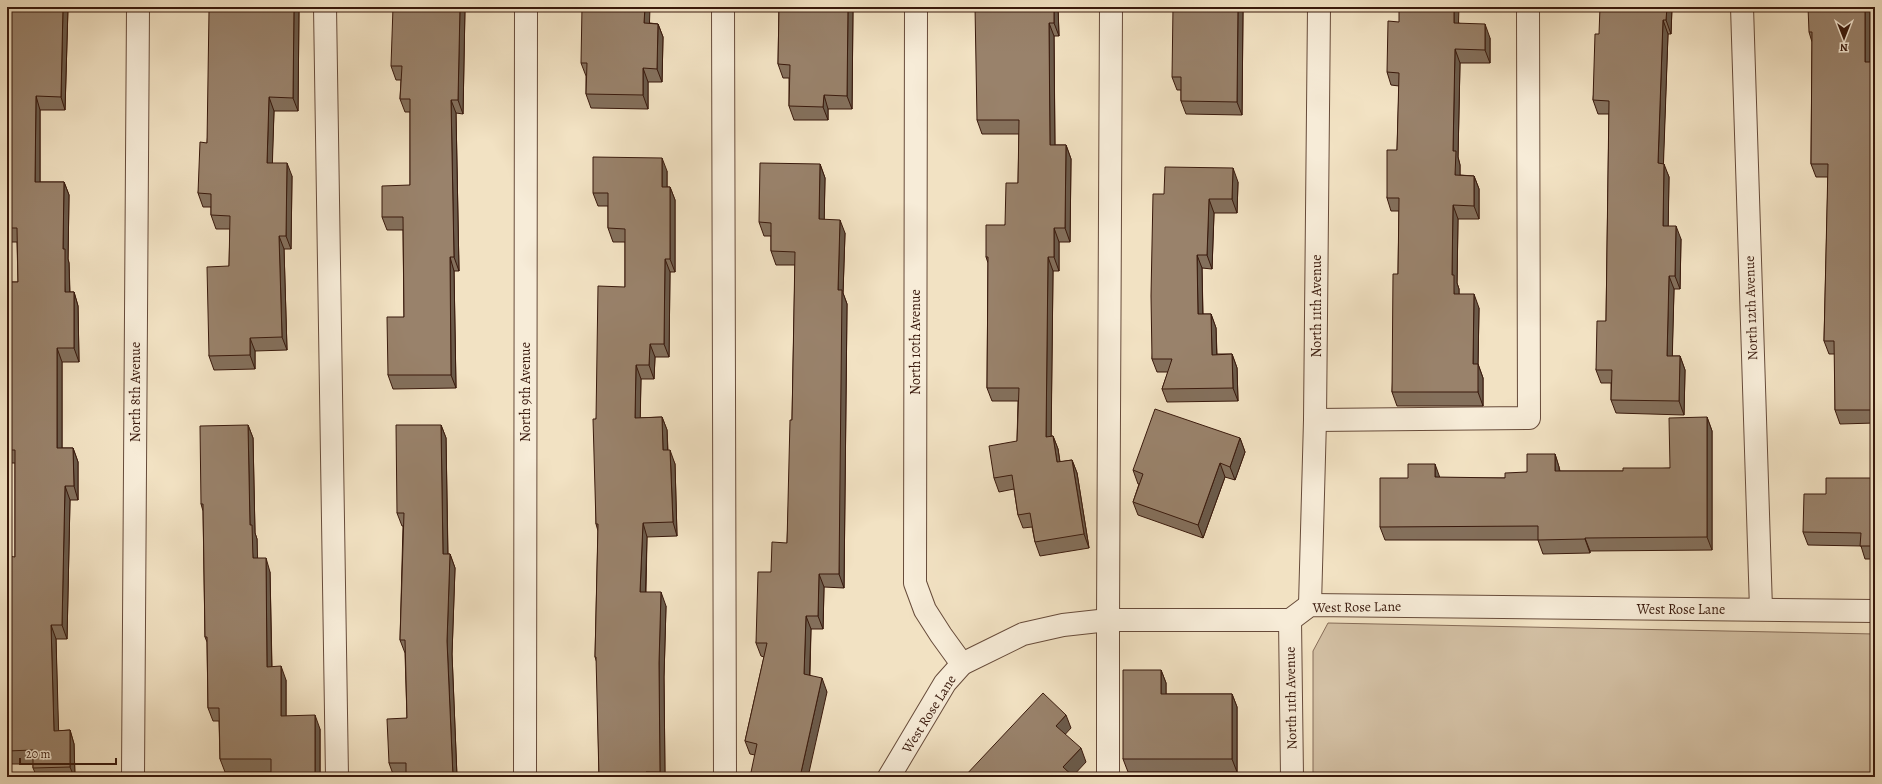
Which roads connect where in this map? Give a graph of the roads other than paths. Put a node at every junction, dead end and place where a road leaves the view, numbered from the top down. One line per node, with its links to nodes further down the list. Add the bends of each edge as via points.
1 (138, 7): 17 (street, North 8th Avenue)
2 (325, 7): 18 (street)
3 (526, 7): 19 (street, North 9th Avenue)
4 (723, 7): 20 (street)
5 (916, 7): 16 (street, North 10th Avenue, via 915,582 925,610)
6 (1112, 7): 14 (street)
7 (1318, 7): 10 (street, North 11th Avenue)
8 (1528, 7): 10 (street, via 1529,418)
9 (1742, 7): 12 (street, North 12th Avenue)
10 (1315, 420): 11 (street, North 11th Avenue)
11 (1310, 605): 12 (street, West Rose Lane); 15 (street, West Rose Lane)
12 (1761, 609): 13 (street, West Rose Lane)
13 (1875, 611)
14 (1108, 620): 15 (street, West Rose Lane); 16 (street, West Rose Lane, via 1063,625 1023,634); 22 (street)
15 (1290, 620): 23 (street, North 11th Avenue)
16 (962, 664): 21 (street, West Rose Lane, via 945,683)
17 (132, 777)
18 (337, 777)
19 (525, 777)
20 (725, 777)
21 (889, 777)
22 (1108, 777)
23 (1292, 777)

